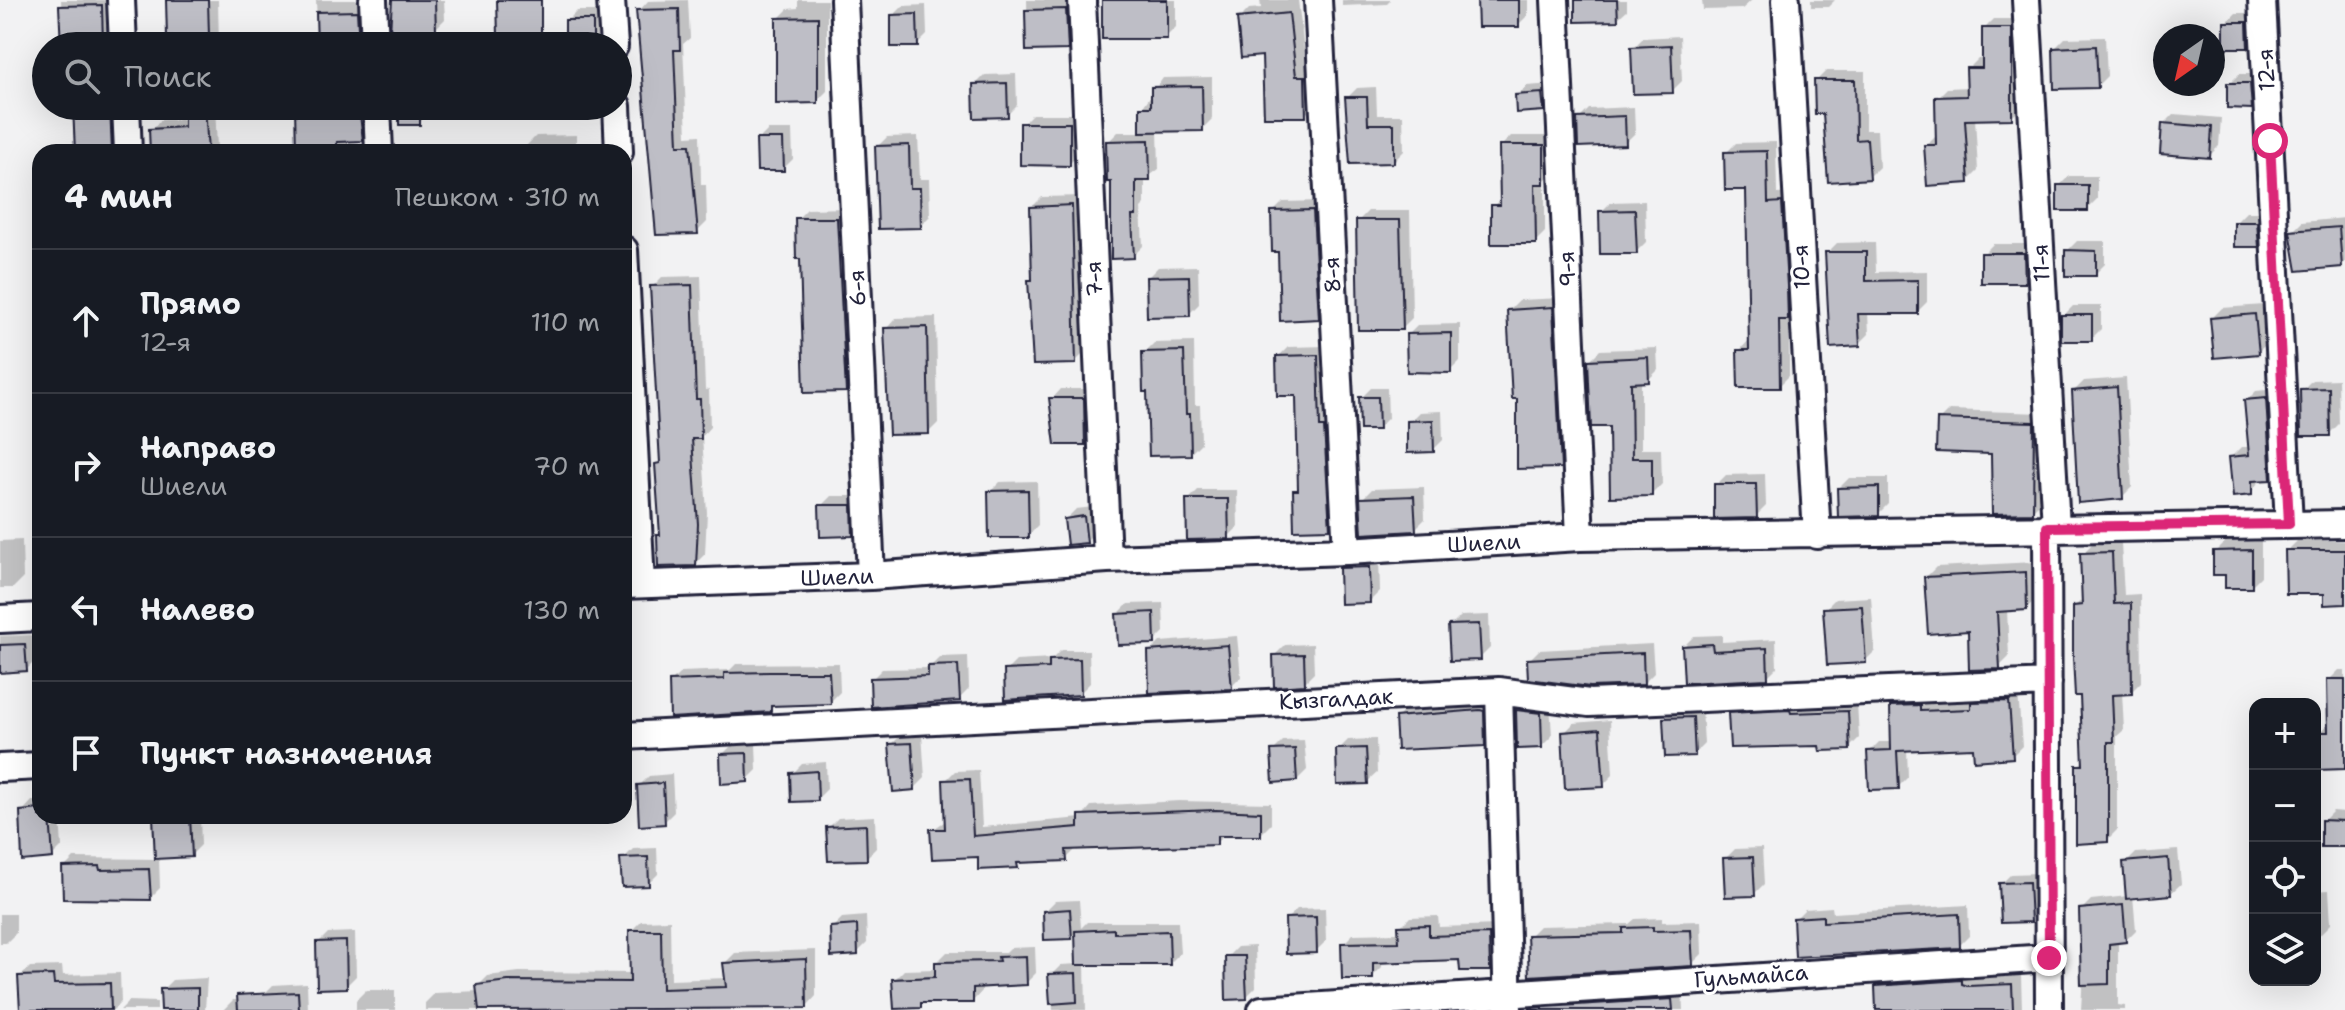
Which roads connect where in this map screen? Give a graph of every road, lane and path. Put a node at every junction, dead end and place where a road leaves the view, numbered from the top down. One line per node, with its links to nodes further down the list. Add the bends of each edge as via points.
1 (121, 0): 11 (street)
2 (373, 0): 12 (street)
3 (611, 0): 13 (street)
4 (844, 0): 27 (street, 6-я)
5 (1082, 0): 26 (street, 7-я)
6 (1318, 0): 25 (street, 8-я)
7 (1555, 0): 24 (street, 9-я)
8 (1786, 0): 23 (street, 10-я)
9 (2026, 0): 22 (street, 11-я)
10 (2262, 0): 20 (street, 12-я)
11 (122, 32)
12 (374, 32)
13 (613, 32)
14 (127, 120): 17 (street)
15 (378, 120): 18 (street)
16 (618, 120): 19 (street)
17 (128, 144)
18 (379, 144)
19 (619, 144)
20 (2289, 524): 21 (street, Шиели); 22 (street, Шиели)
21 (2345, 524)
22 (2052, 527): 23 (street, Шиели); 31 (street, 11-я)
23 (1817, 535): 24 (street, Шиели)
24 (1580, 537): 25 (street, Шиели)
25 (1347, 551): 26 (street, Шиели)
26 (1107, 559): 27 (street, Шиели)
27 (871, 576): 28 (street, Шиели)
28 (632, 584)
29 (32, 617): 30 (street)
30 (0, 619)
31 (2048, 683): 32 (street, Кызгалдак, via 1589,703); 36 (street, 11-я)
32 (1499, 691): 33 (street, Кызгалдак); 37 (street)
33 (632, 736)
34 (32, 766): 35 (street)
35 (0, 768)
36 (2049, 958): 37 (street, Гульмайса); 39 (street, 11-я)
37 (1508, 1000): 38 (street, Гульмайса)
38 (1262, 1010)
39 (2049, 1010)

